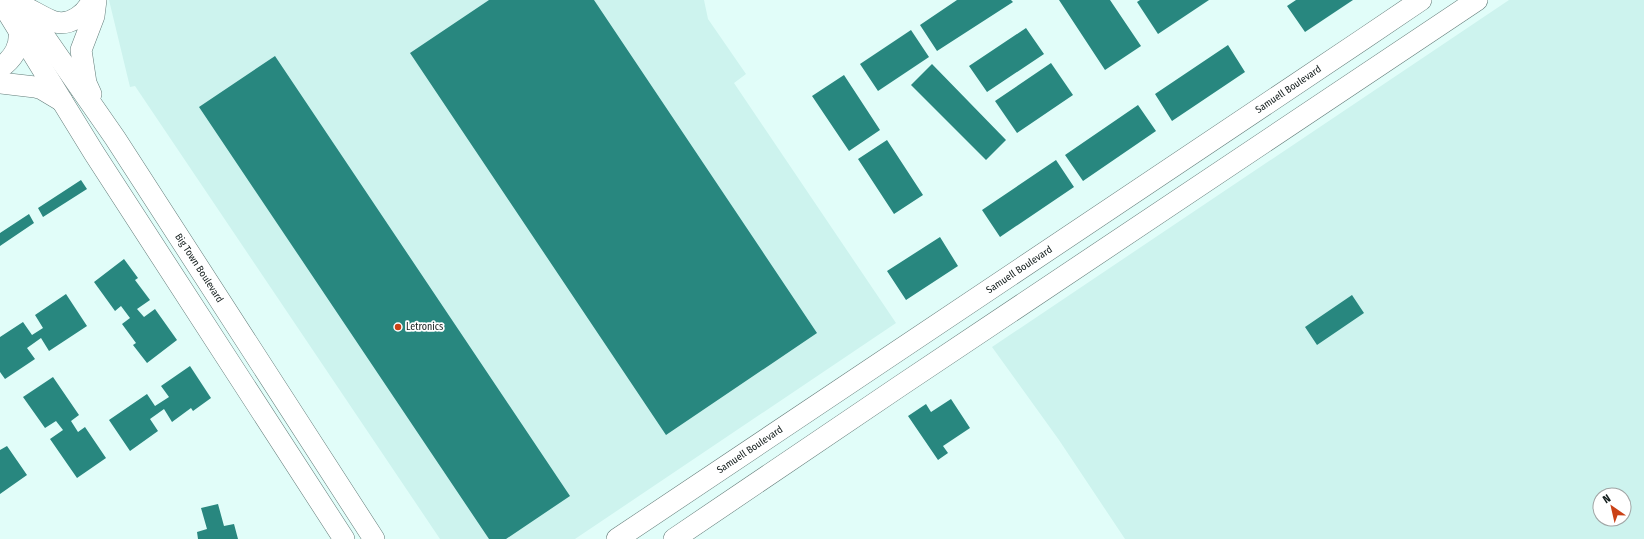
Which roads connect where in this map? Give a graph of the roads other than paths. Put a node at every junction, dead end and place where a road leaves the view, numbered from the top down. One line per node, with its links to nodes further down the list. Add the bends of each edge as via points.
1 (0, 0): 6 (main road)
2 (94, 0): 5 (main road, via 83,14 63,22 55,22); 10 (main road, via 94,16 82,50 86,82)
3 (1421, 0): 13 (main road, Samuell Boulevard)
4 (1477, 0): 14 (main road)
5 (20, 3): 10 (main road, Big Town Boulevard)
6 (19, 29): 7 (main road, via 19,47); 9 (main road)
7 (0, 68)
8 (0, 83): 9 (main road, via 42,89)
9 (62, 101): 12 (main road)
10 (100, 115): 11 (main road, Big Town Boulevard)
11 (115, 138): 12 (main road); 18 (main road, Big Town Boulevard)
12 (94, 153): 17 (main road)
13 (992, 287): 14 (main road); 15 (main road, Samuell Boulevard)
14 (1010, 312): 16 (main road)
15 (884, 360): 16 (main road); 19 (main road, Samuell Boulevard)
16 (900, 386): 20 (main road)
17 (344, 539)
18 (374, 539)
19 (617, 539)
20 (674, 539)

